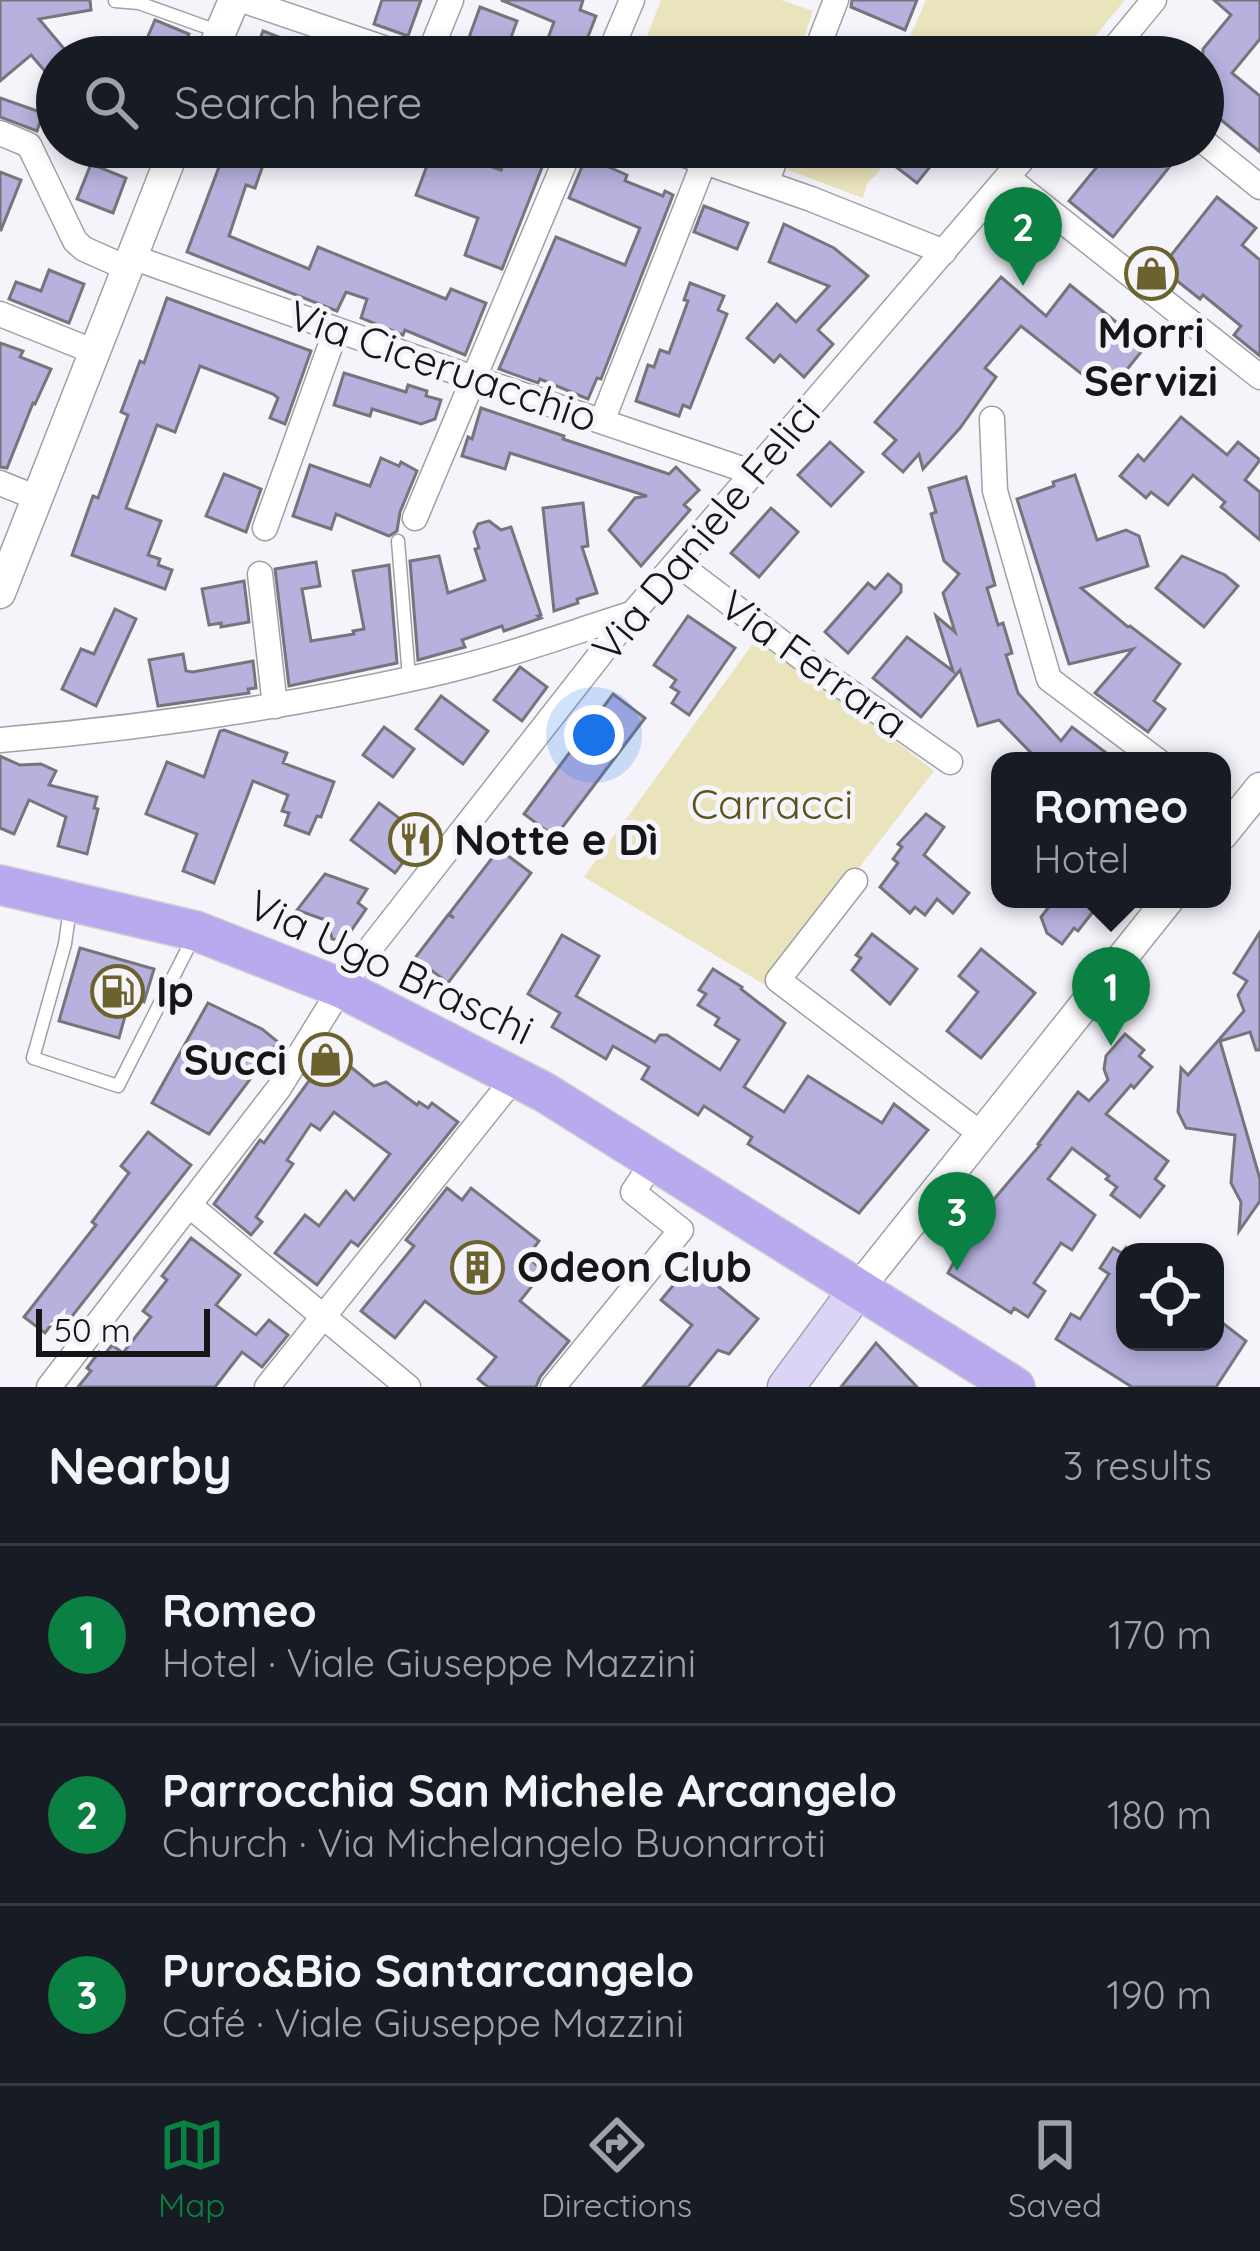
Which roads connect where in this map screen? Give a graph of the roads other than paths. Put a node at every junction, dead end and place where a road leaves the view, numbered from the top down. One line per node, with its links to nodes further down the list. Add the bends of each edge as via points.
1 (238, 0): 8 (street); 9 (street)
2 (452, 0): 10 (street)
3 (632, 0): 11 (street)
4 (836, 0): 12 (street)
5 (1154, 0): 13 (street)
6 (115, 2): 7 (lane, via 140,3)
7 (199, 36)
8 (220, 36)
9 (347, 36)
10 (437, 36)
11 (617, 36)
12 (822, 36)
13 (1124, 36)
14 (0, 133): 16 (street, Via Ciceruacchio, via 29,145)
15 (1224, 158): 26 (street)
16 (36, 160)
17 (40, 168): 28 (street, Via Ciceruacchio, via 75,241)
18 (167, 168): 28 (street)
19 (562, 168): 33 (street)
20 (702, 168): 35 (street)
21 (722, 168): 25 (street)
22 (772, 168): 25 (street)
23 (1016, 168): 24 (street, Via Daniele Felici)
24 (1008, 178): 27 (street, Via Daniele Felici); 32 (street)
25 (766, 183): 27 (street)
26 (1260, 187)
27 (944, 252): 36 (street, Via Daniele Felici)
28 (130, 262): 30 (street, Via Ciceruacchio); 31 (street)
29 (0, 314): 31 (street)
30 (336, 330): 33 (street, Via Ciceruacchio); 40 (street)
31 (95, 352): 38 (street)
32 (1260, 377)
33 (472, 378): 35 (street, Via Ciceruacchio); 39 (street)
34 (992, 419): 49 (street, via 995,491 1049,679)
35 (602, 421): 36 (street, Via Ciceruacchio)
36 (754, 473): 42 (street, Via Daniele Felici)
37 (0, 484): 38 (street)
38 (37, 498): 44 (street)
39 (415, 518)
40 (265, 528)
41 (398, 541): 46 (lane)
42 (678, 564): 45 (street, Via Daniele Felici); 50 (street, Via Ferrara)
43 (260, 574): 47 (street)
44 (0, 593)
45 (632, 614): 46 (street); 58 (street, Via Daniele Felici)
46 (409, 679): 47 (street)
47 (275, 706): 48 (street)
48 (0, 740)
49 (1145, 752)
50 (950, 762)
51 (1260, 788): 52 (street)
52 (1231, 815)
53 (855, 881): 60 (street, via 778,980)
54 (0, 885): 55 (main road, Via Ugo Braschi)
55 (70, 901): 57 (main road, Via Ugo Braschi); 57 (lane, via 33,1058 118,1087)
56 (1162, 908): 60 (street)
57 (196, 931): 58 (main road, Via Ugo Braschi)
58 (341, 988): 59 (main road, Via Ugo Braschi); 62 (street, Via Daniele Felici, via 279,1088)
59 (514, 1077): 61 (main road, Via Ugo Braschi); 64 (street)
60 (981, 1134): 63 (street)
61 (655, 1159): 63 (main road, Via Ugo Braschi); 68 (street, via 632,1192 681,1231)
62 (189, 1204): 64 (street); 65 (street, Via Daniele Felici)
63 (858, 1289): 69 (main road); 70 (main road, Via Ugo Braschi)
64 (323, 1316): 66 (street); 67 (street)
65 (49, 1387)
66 (268, 1387)
67 (408, 1387)
68 (553, 1387)
69 (786, 1387)
70 (1015, 1387)

